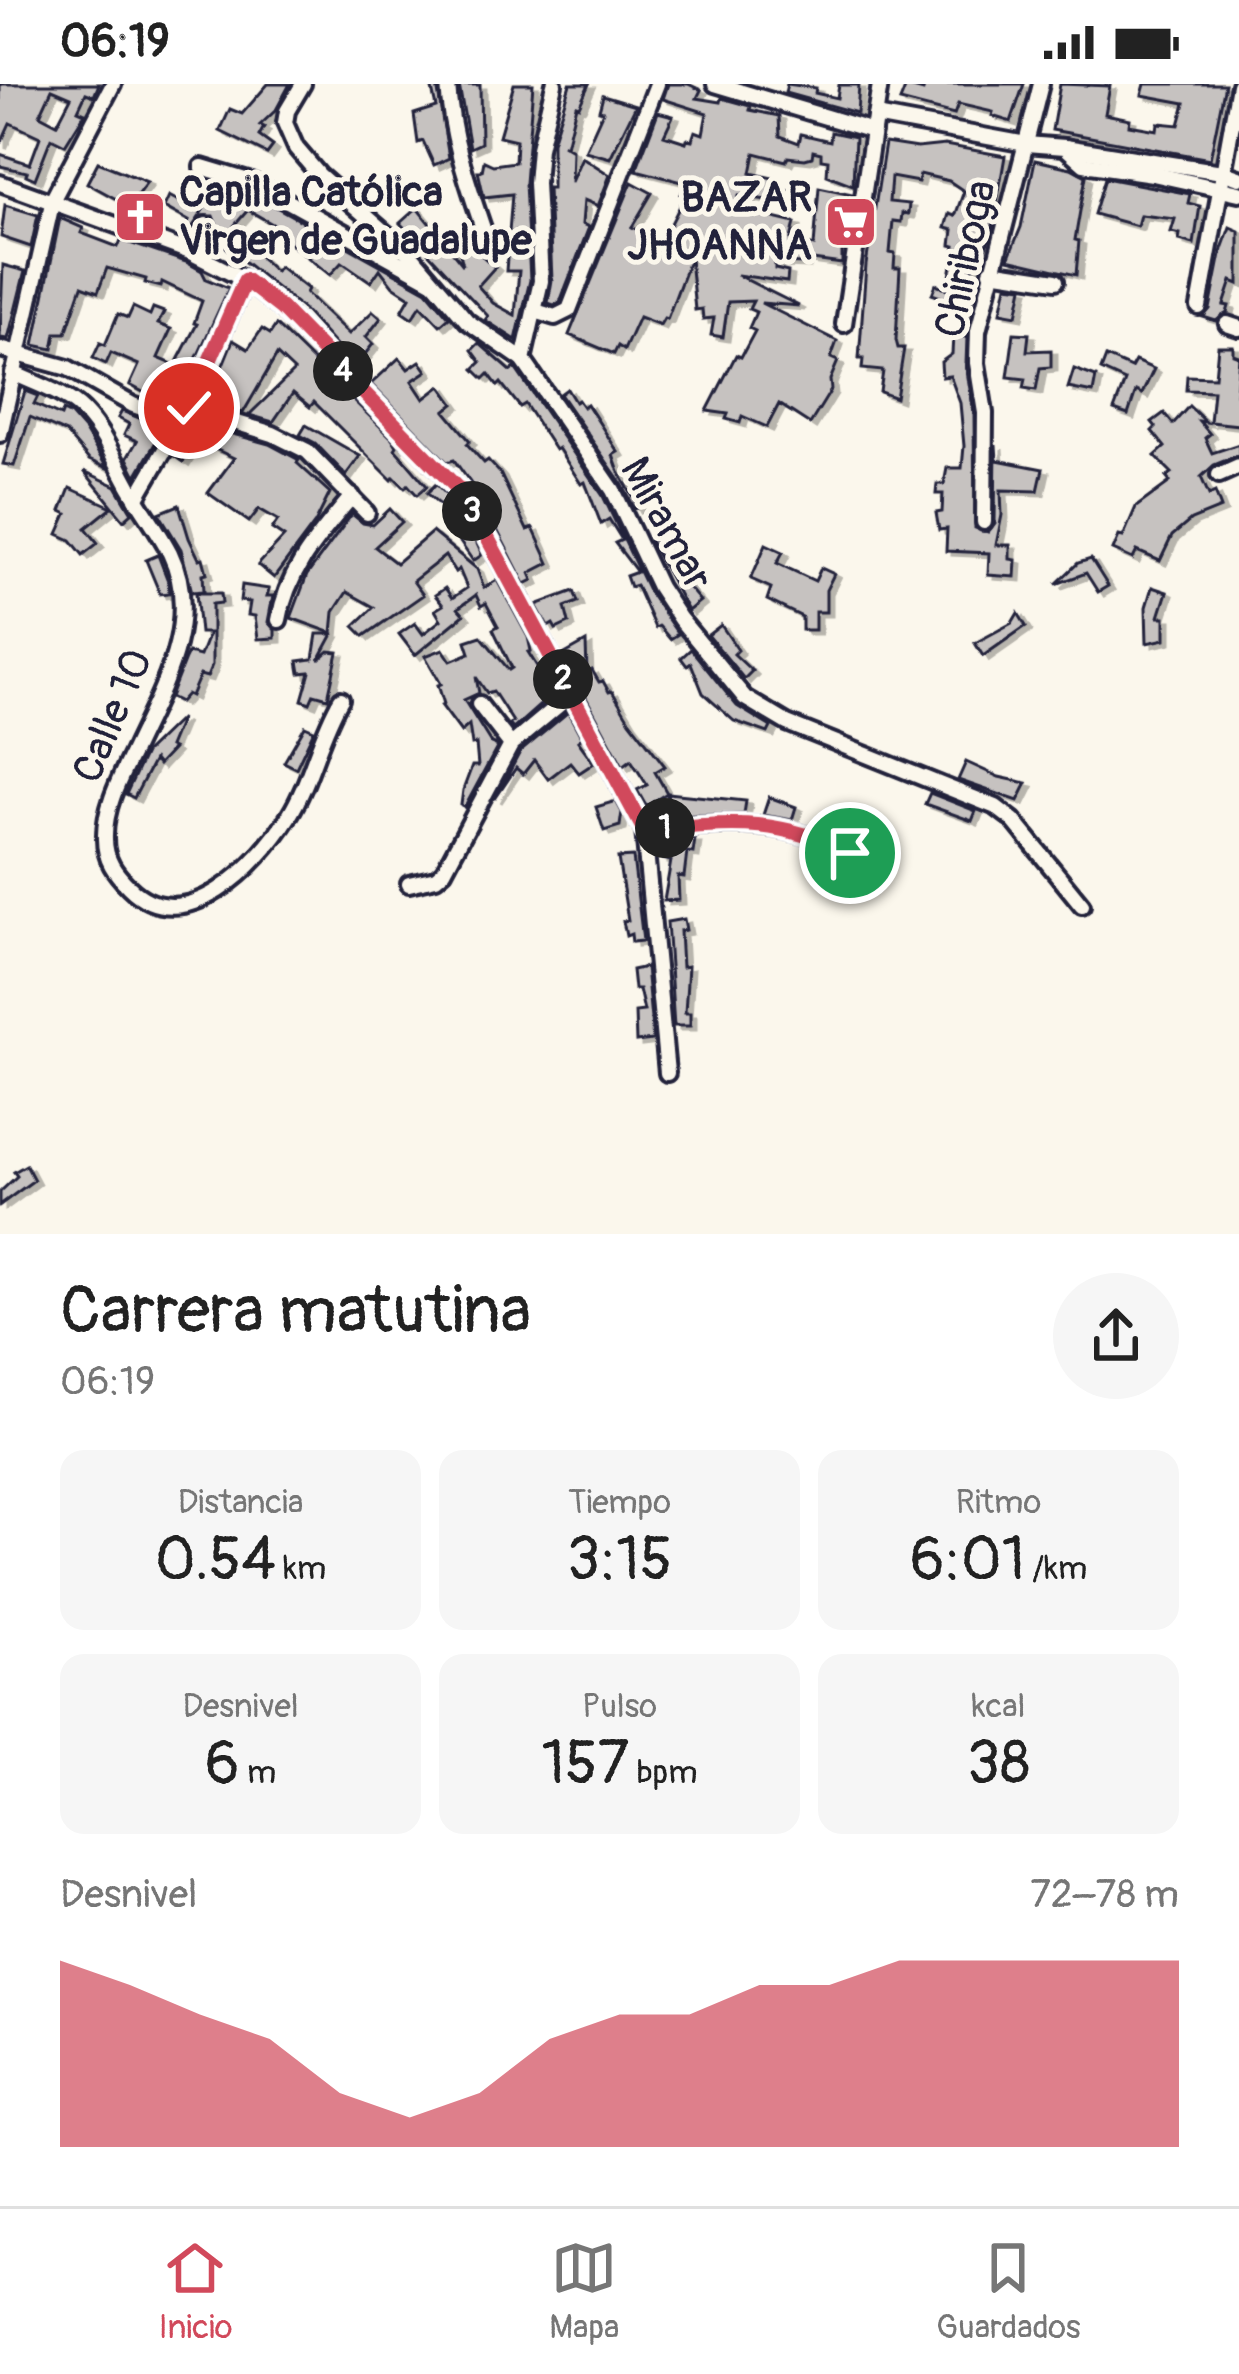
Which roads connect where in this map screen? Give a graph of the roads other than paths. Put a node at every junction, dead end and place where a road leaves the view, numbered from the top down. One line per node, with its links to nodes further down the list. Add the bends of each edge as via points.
1 (113, 84): 19 (street)
2 (304, 84): 26 (street, Miramar, via 285,123 296,148)
3 (448, 84): 21 (street, via 459,152)
4 (554, 84): 28 (street, via 536,183)
5 (657, 84): 28 (street, via 569,310 555,317)
6 (716, 84): 10 (street)
7 (880, 84): 10 (street)
8 (1042, 84): 11 (street, Chiriboga)
9 (1239, 85): 14 (street)
10 (874, 123): 11 (street); 29 (street)
11 (1026, 144): 12 (street); 23 (street, Chiriboga)
12 (1065, 147): 14 (street); 17 (street, via 1084,164)
13 (202, 167): 26 (street, via 255,183)
14 (1222, 172): 15 (street); 17 (street)
15 (1239, 178)
16 (0, 182): 19 (street)
17 (1219, 188): 18 (street); 27 (street)
18 (1239, 193)
19 (53, 199): 22 (street); 31 (street)
20 (206, 225): 22 (street)
21 (490, 249)
22 (190, 252): 24 (street)
23 (991, 271): 25 (street); 41 (street, Chiriboga, via 977,363)
24 (245, 280): 34 (street); 43 (street, via 465,496)
25 (1056, 281)
26 (436, 283): 32 (street, Miramar, via 467,321)
27 (1199, 307)
28 (535, 311): 32 (street)
29 (844, 324)
30 (0, 349): 31 (street)
31 (16, 353): 33 (street); 34 (street, via 68,368 133,405)
32 (524, 360): 50 (street, Miramar, via 613,490 680,620 746,698 787,723 996,807)
33 (13, 373): 35 (street); 39 (street, Calle 10, via 81,409)
34 (185, 415): 38 (street, via 273,434 308,452); 39 (street)
35 (0, 434)
36 (1239, 466): 37 (street)
37 (1220, 475)
38 (352, 496): 40 (street); 42 (street, via 294,571)
39 (136, 500): 44 (street, Calle 10, via 172,558 181,623 176,658 108,813 107,858 136,894 175,907 201,900 261,854 291,814)
40 (368, 513)
41 (984, 522)
42 (279, 620)
43 (572, 694): 46 (street); 47 (street)
44 (340, 699)
45 (479, 704): 46 (street)
46 (511, 745): 49 (street, via 444,871)
47 (644, 830): 48 (street, via 756,824); 51 (street)
48 (850, 853)
49 (409, 884)
50 (1082, 905)
51 (667, 1073)

